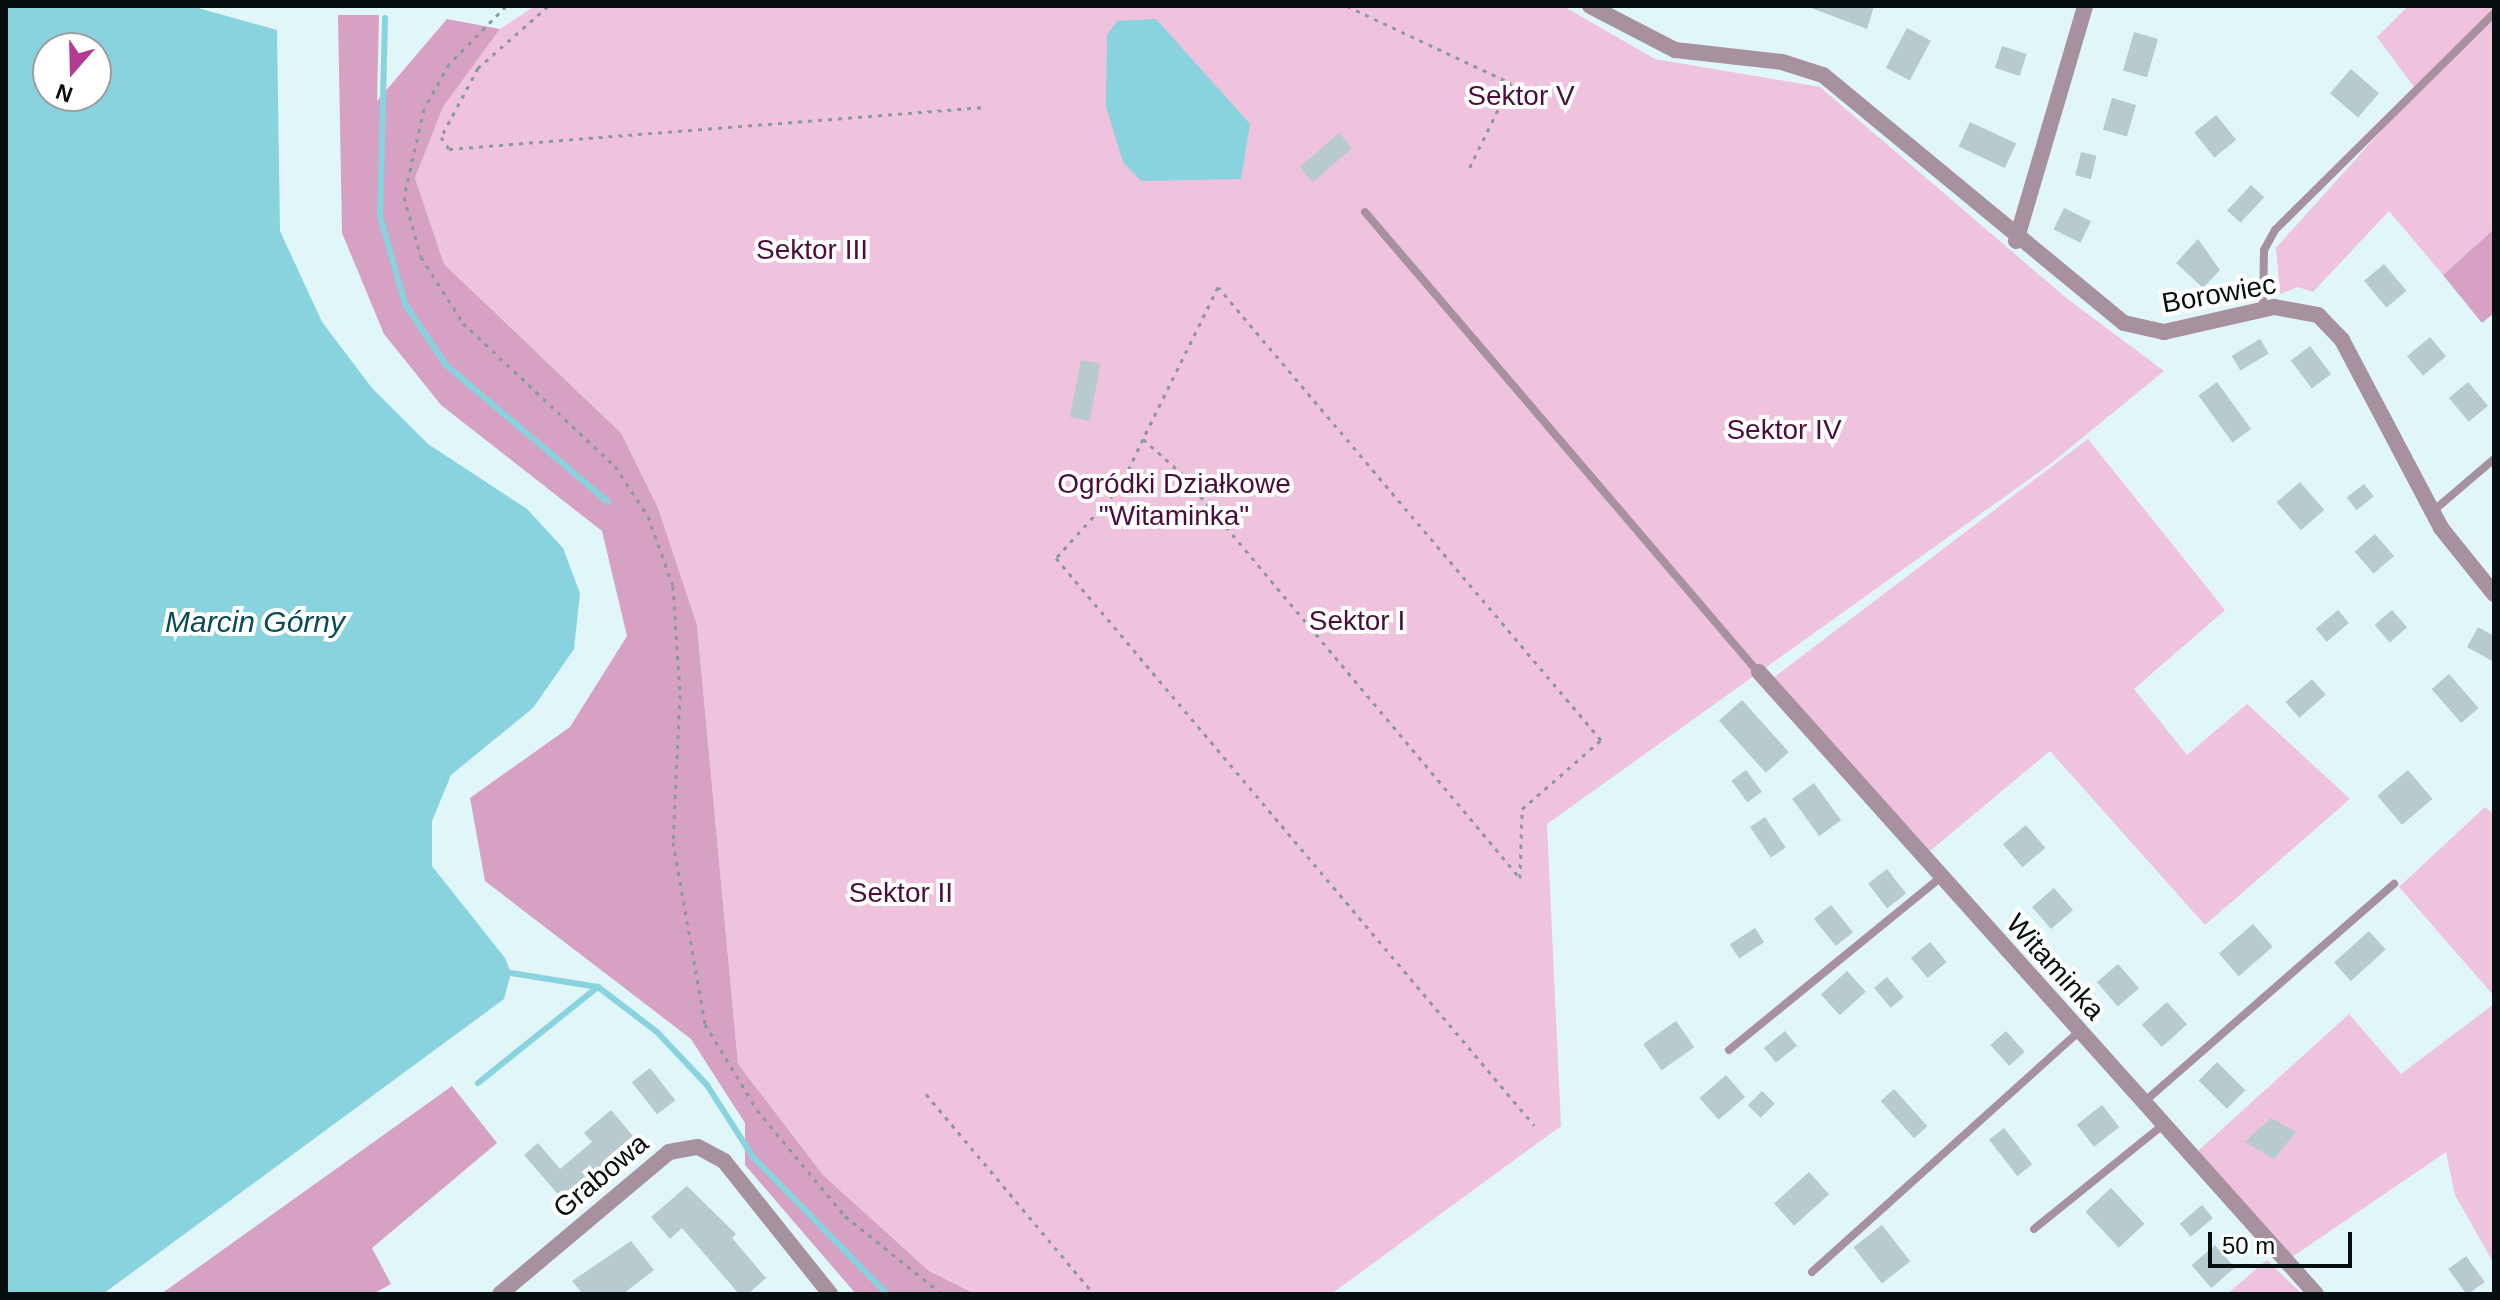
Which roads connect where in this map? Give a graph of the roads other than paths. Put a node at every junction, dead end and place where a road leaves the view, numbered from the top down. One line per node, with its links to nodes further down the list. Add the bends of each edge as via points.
1 (1590, 6): 5 (street, Borowiec, via 1664,47 1782,62 1823,75)
2 (2085, 6): 5 (street)
3 (2494, 13): 6 (lane, via 2275,230 2264,250)
4 (1365, 212): 10 (lane)
5 (2016, 241): 6 (street, Borowiec, via 2108,314 2139,328 2177,331)
6 (2263, 310): 8 (street, Borowiec, via 2308,311 2338,333)
7 (2494, 459): 8 (lane)
8 (2432, 513): 9 (street, Borowiec)
9 (2494, 594)
10 (1759, 672): 11 (street, Witaminka)
11 (1940, 878): 13 (street, Witaminka); 14 (lane)
12 (2394, 884): 15 (lane)
13 (2079, 1032): 15 (street, Witaminka); 18 (lane)
14 (1729, 1050)
15 (2143, 1102): 16 (street, Witaminka)
16 (2163, 1125): 17 (lane); 21 (street, Witaminka)
17 (2034, 1229)
18 (1812, 1272)
19 (500, 1294): 20 (street, Grabowa, via 669,1152 698,1147 724,1161)
20 (830, 1294)
21 (2316, 1294)

